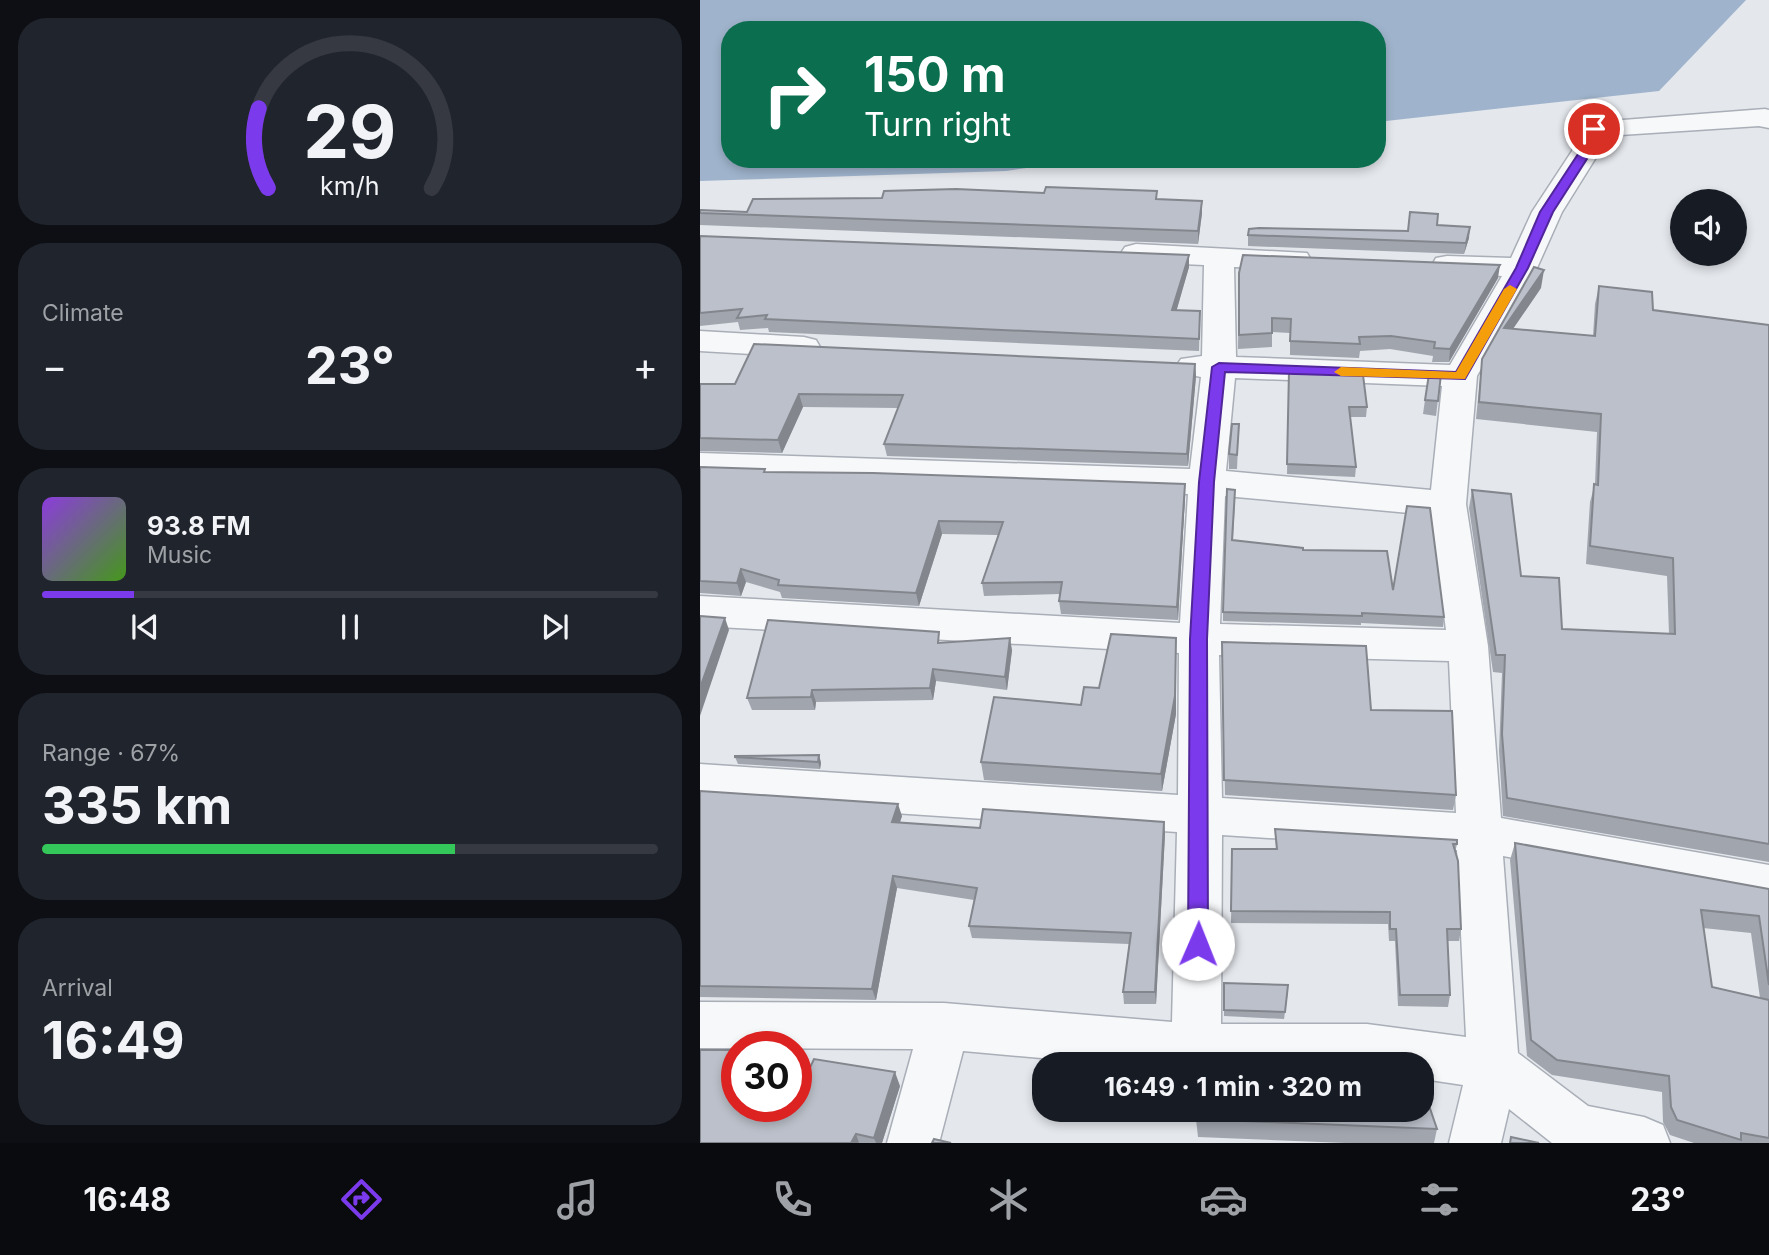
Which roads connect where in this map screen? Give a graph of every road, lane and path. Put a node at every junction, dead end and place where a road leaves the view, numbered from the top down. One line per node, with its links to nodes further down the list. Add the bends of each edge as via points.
1 (1769, 120): 6 (street, via 1594,129 1586,151 1546,212)
2 (1109, 252): 3 (street)
3 (1219, 257): 4 (street); 10 (street)
4 (1329, 261)
5 (1412, 264): 6 (street)
6 (1522, 268): 11 (street)
7 (700, 341): 8 (street)
8 (836, 348)
9 (1164, 364): 10 (street)
10 (1219, 367): 11 (street); 13 (street)
11 (1460, 376): 14 (street)
12 (700, 465): 13 (street)
13 (1207, 482): 14 (street); 16 (street)
14 (1448, 504): 17 (street)
15 (700, 611): 16 (street)
16 (1199, 639): 17 (street); 19 (street)
17 (1468, 646): 20 (street)
18 (700, 782): 19 (street)
19 (1200, 815): 20 (street); 24 (street)
20 (1480, 834): 21 (street); 25 (street)
21 (1769, 885)
22 (700, 1025): 23 (street)
23 (944, 1026): 24 (street); 26 (street)
24 (1196, 1048): 25 (street, via 1367,1048)
25 (1493, 1065): 27 (street); 28 (street, via 1577,1130)
26 (913, 1143)
27 (1475, 1143)
28 (1644, 1143)

